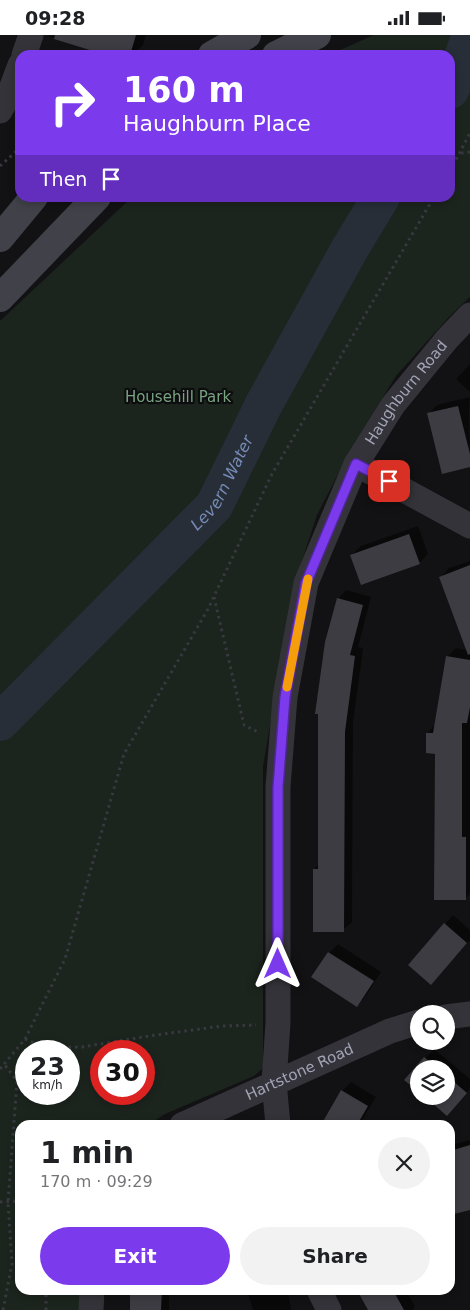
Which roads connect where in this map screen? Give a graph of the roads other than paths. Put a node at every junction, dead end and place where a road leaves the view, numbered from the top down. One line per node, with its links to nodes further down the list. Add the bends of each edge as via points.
1 (31, 35): 4 (street)
2 (247, 35): 5 (main road)
3 (317, 35): 6 (main road)
4 (26, 50)
5 (221, 50)
6 (286, 50)
7 (15, 78): 8 (street)
8 (0, 111)
9 (30, 202): 11 (main road)
10 (92, 202): 12 (main road)
11 (0, 238)
12 (0, 298)
13 (470, 315): 14 (street, Haughburn Road, via 393,405)
14 (356, 464): 15 (street); 19 (street, Haughburn Road, via 306,583 285,697 278,787 278,1023)
15 (470, 526)
16 (470, 1014): 17 (street)
17 (455, 1016)
18 (410, 1025): 19 (street, Hartstone Road)
19 (274, 1082): 20 (street, Hartstone Road); 21 (street, Haughburn Road)
20 (193, 1120)
21 (278, 1120)
22 (92, 1295): 24 (street)
23 (322, 1295): 25 (street)
24 (92, 1310)
25 (329, 1310)

